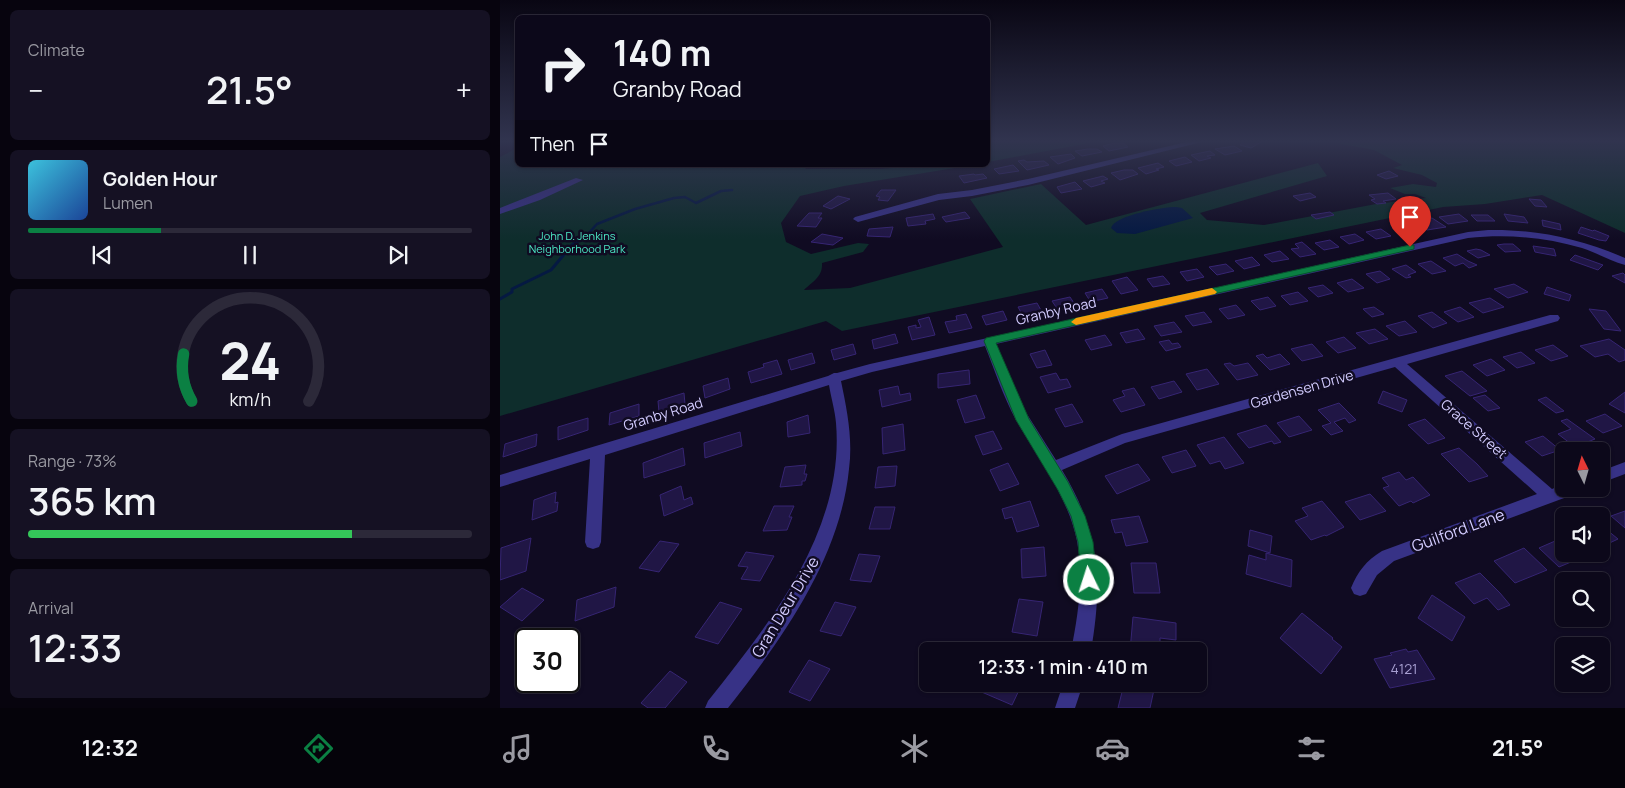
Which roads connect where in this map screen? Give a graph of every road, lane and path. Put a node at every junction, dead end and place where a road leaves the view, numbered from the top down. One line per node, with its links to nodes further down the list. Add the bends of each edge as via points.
1 (1066, 173): 4 (street, via 972,194 938,197)
2 (579, 180): 3 (street)
3 (500, 211)
4 (858, 219)
5 (1625, 262): 7 (street, Granby Road, via 1545,236 1481,233)
6 (1554, 318): 8 (street, Gardensen Drive)
7 (990, 341): 9 (street, Granby Road); 11 (street, via 1023,420)
8 (1397, 362): 11 (street, Gardensen Drive, via 1122,439); 16 (street, Grace Street)
9 (834, 378): 10 (street, Granby Road); 21 (street, Gran Deur Drive, via 844,419 844,446 839,492 822,542 781,619)
10 (598, 450): 14 (street, Granby Road); 17 (street)
11 (1052, 468): 19 (street, via 1078,516 1087,549 1089,580)
12 (1625, 468): 13 (street)
13 (1610, 474)
14 (500, 481)
15 (1555, 494): 16 (street, Guilford Lane)
16 (1550, 496): 18 (street, Guilford Lane, via 1388,556 1374,565)
17 (593, 542)
18 (1360, 588)
19 (1082, 642)
20 (1070, 692): 22 (street)
21 (715, 708)
22 (1065, 708)

